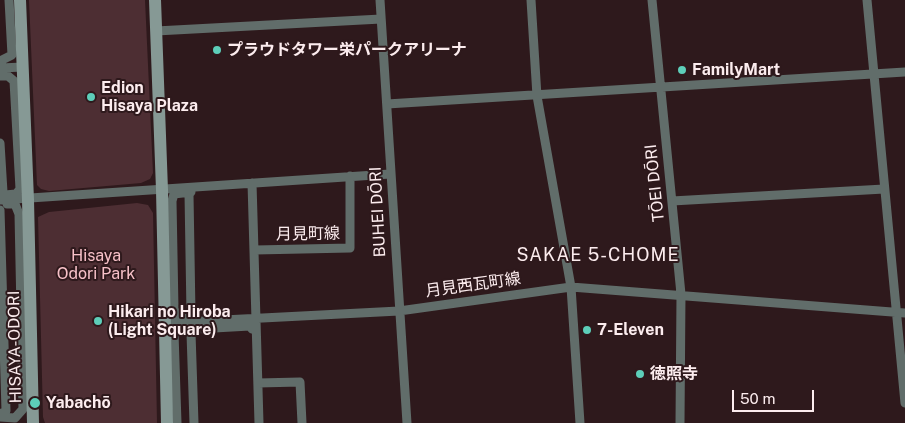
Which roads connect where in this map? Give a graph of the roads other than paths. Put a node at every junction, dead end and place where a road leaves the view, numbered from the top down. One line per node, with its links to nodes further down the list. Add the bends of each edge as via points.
1 (9, 0): 10 (street, via 12,55)
2 (20, 0): 11 (street, HISAYA-ODORI)
3 (155, 0): 9 (street)
4 (380, 0): 8 (street, BUHEI DŌRI)
5 (531, 0): 17 (street)
6 (652, 0): 16 (street, TŌEI DŌRI)
7 (867, 0): 14 (street)
8 (381, 18): 9 (street); 18 (street, BUHEI DŌRI)
9 (156, 31): 23 (street)
10 (0, 61)
11 (23, 67): 12 (street); 27 (street, HISAYA-ODORI)
12 (0, 68)
13 (905, 72): 14 (street)
14 (874, 74): 16 (street); 24 (street)
15 (0, 76): 25 (street, via 8,76 14,81 20,189 16,194)
16 (660, 88): 17 (street); 28 (street, TŌEI DŌRI)
17 (537, 96): 18 (street); 32 (street)
18 (387, 104): 20 (street, BUHEI DŌRI)
19 (0, 143): 25 (street, via 3,192)
20 (390, 174): 21 (street); 34 (street, BUHEI DŌRI)
21 (350, 176): 22 (street); 31 (street, 月見町線, via 350,248)
22 (252, 183): 23 (street); 31 (street)
23 (162, 190): 27 (street); 37 (street)
24 (884, 190): 28 (street); 35 (street)
25 (0, 194)
26 (189, 194): 26 (street, via 191,192 178,193 172,197 174,309 184,317 194,316 191,314)
27 (28, 200): 29 (street); 42 (street, HISAYA-ODORI)
28 (672, 201): 33 (street, TŌEI DŌRI)
29 (0, 202): 40 (street, via 14,204 19,214 23,409 15,418)
30 (0, 210): 40 (street, via 6,411)
31 (255, 250): 36 (street)
32 (570, 287): 33 (street, 月見西瓦町線); 34 (street, 月見西瓦町線); 49 (street)
33 (681, 294): 35 (street, 月見西瓦町線); 50 (street, TŌEI DŌRI)
34 (399, 311): 36 (street, 月見西瓦町線); 48 (street, BUHEI DŌRI)
35 (901, 312): 39 (street)
36 (257, 317): 37 (street, 月見西瓦町線); 38 (street)
37 (165, 323): 43 (street)
38 (258, 383): 46 (street); 47 (street, via 300,382)
39 (905, 403)
40 (0, 417): 41 (street)
41 (14, 423)
42 (33, 423)
43 (167, 423)
44 (177, 423): 45 (street, via 175,331 184,326 250,323 252,329 250,326 196,329 191,333)
45 (194, 423)
46 (259, 423)
47 (302, 423)
48 (408, 423)
49 (580, 423)
50 (680, 423)

